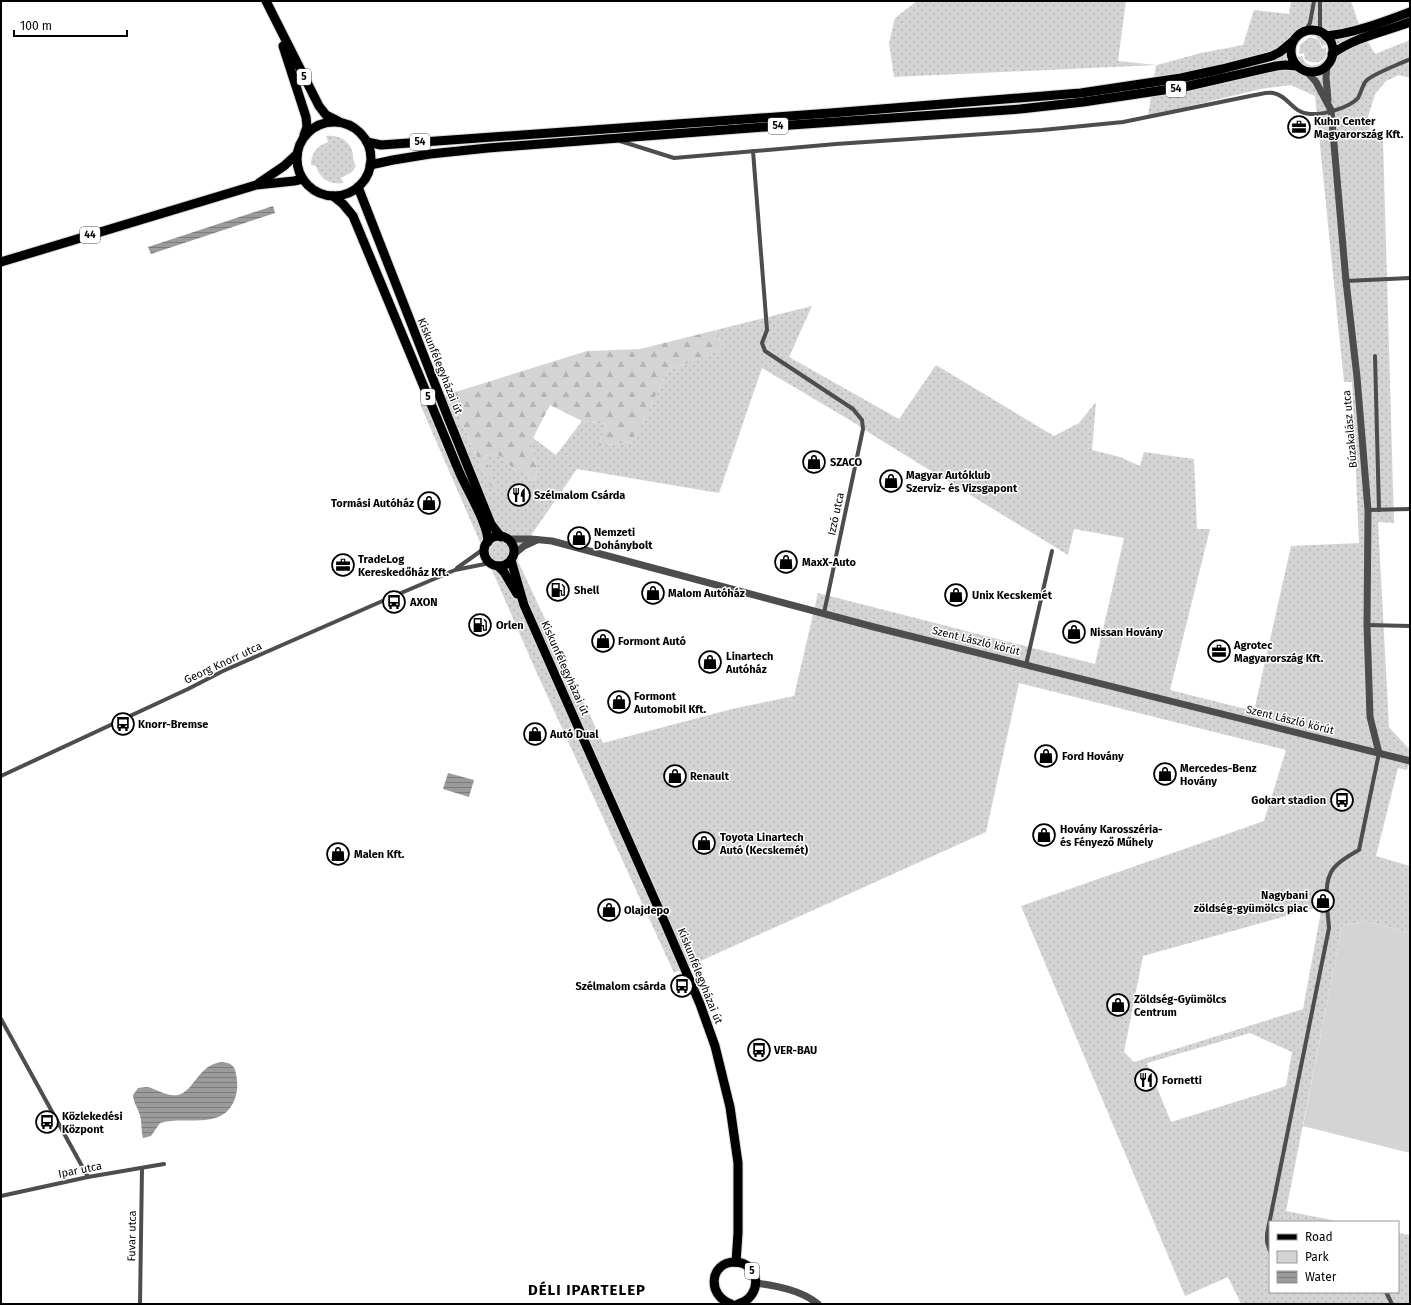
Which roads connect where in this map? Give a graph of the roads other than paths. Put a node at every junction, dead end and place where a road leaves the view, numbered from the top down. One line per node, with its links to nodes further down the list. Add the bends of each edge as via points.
1 (266, 1): 6 (main road, 5)
2 (1314, 1): 7 (street, via 1310,22)
3 (1320, 1): 8 (street)
4 (1410, 12): 8 (main road, via 1338,34)
5 (1410, 22): 10 (main road, via 1358,40)
6 (276, 24): 16 (main road, 5, via 319,106 326,115); 17 (main road, 5, via 306,117)
7 (1305, 31): 8 (main road, via 1312,30); 9 (main road, 54)
8 (1323, 34): 10 (main road, via 1332,46)
9 (1292, 42): 13 (main road, via 1291,53); 19 (main road, 54, via 1272,56 1222,69 1081,93 605,130 381,145)
10 (1332, 54): 12 (main road)
11 (1410, 59): 15 (street, via 1366,81 1353,103 1346,107)
12 (1327, 65): 14 (main road, via 1318,71); 15 (street, Búzakalász utca)
13 (1297, 66): 14 (main road, 54); 18 (main road, 54, via 1276,66 1184,88 1020,109)
14 (1306, 71): 15 (street, Búzakalász utca, via 1316,82)
15 (1330, 107): 20 (street, via 1311,114 1303,113 1281,96 1272,93 1123,122); 29 (street, Búzakalász utca)
16 (339, 122): 17 (main road, via 320,125); 19 (main road, 5, via 358,131)
17 (304, 137): 21 (main road, 5)
18 (611, 138): 20 (street, via 674,158); 22 (main road, 54, via 430,154)
19 (367, 142): 22 (main road, via 371,156)
20 (753, 151): 42 (street, Izzó utca, via 767,330 762,343 765,351 853,409 862,420 863,429)
21 (297, 154): 23 (main road, via 298,169); 24 (main road, 44)
22 (370, 165): 25 (main road, via 367,175)
23 (303, 179): 24 (main road, 44); 26 (main road, 5, via 314,190)
24 (256, 185): 27 (main road, 44)
25 (358, 187): 26 (main road); 34 (main road, Kiskunfélegyházai út / 5, via 491,524)
26 (333, 196): 36 (main road, Kiskunfélegyházai út / 5, via 346,206 353,216 461,476 485,526 488,535)
27 (1, 262)
28 (1410, 278): 29 (street)
29 (1346, 281): 32 (street, Búzakalász utca)
30 (1375, 356): 33 (street)
31 (1410, 509): 33 (street)
32 (1368, 510): 33 (street); 43 (street, Búzakalász utca)
33 (1379, 510)
34 (504, 538): 35 (street, Szent László körút); 36 (main road, via 494,538); 38 (main road, 5, via 513,546)
35 (538, 540): 38 (street, via 524,546); 42 (street, Szent László körút, via 560,543)
36 (486, 545): 39 (main road, 5, via 486,556); 40 (street, Georg Knorr utca)
37 (1052, 551): 45 (street)
38 (512, 557): 39 (main road, via 505,564); 41 (main road, Kiskunfélegyházai út / 5)
39 (494, 564): 40 (street, Georg Knorr utca, via 476,564); 41 (main road, Kiskunfélegyházai út / 5, via 504,572)
40 (455, 570): 48 (street, Georg Knorr utca, via 223,671)
41 (524, 605): 57 (main road, Kiskunfélegyházai út / 5, via 700,1004 715,1046 730,1107 737,1156 739,1212)
42 (824, 613): 45 (street, Szent László körút)
43 (1367, 625): 44 (street); 46 (street, Búzakalász utca, via 1370,717)
44 (1410, 626)
45 (1026, 665): 46 (street, Szent László körút)
46 (1379, 753): 47 (street, Szent László körút); 54 (street, via 1359,850 1333,869 1329,878 1326,903 1329,928)
47 (1410, 761)
48 (1, 776)
49 (1, 1019): 52 (street)
50 (164, 1164): 51 (street, Ipar utca)
51 (142, 1168): 52 (street, Ipar utca); 60 (street, Fuvar utca)
52 (88, 1177): 53 (street, Ipar utca)
53 (1, 1196)
54 (1270, 1221)
55 (1269, 1224): 56 (street)
56 (1269, 1248)
57 (736, 1262): 58 (main road, 5, via 750,1269); 61 (main road, 5, via 730,1262 720,1268 714,1278 717,1295)
58 (756, 1283): 62 (main road, 5, via 753,1294); 63 (street, via 786,1288)
59 (1386, 1293): 64 (street)
60 (140, 1304)
61 (731, 1304)
62 (738, 1304)
63 (818, 1304)
64 (1392, 1304)

